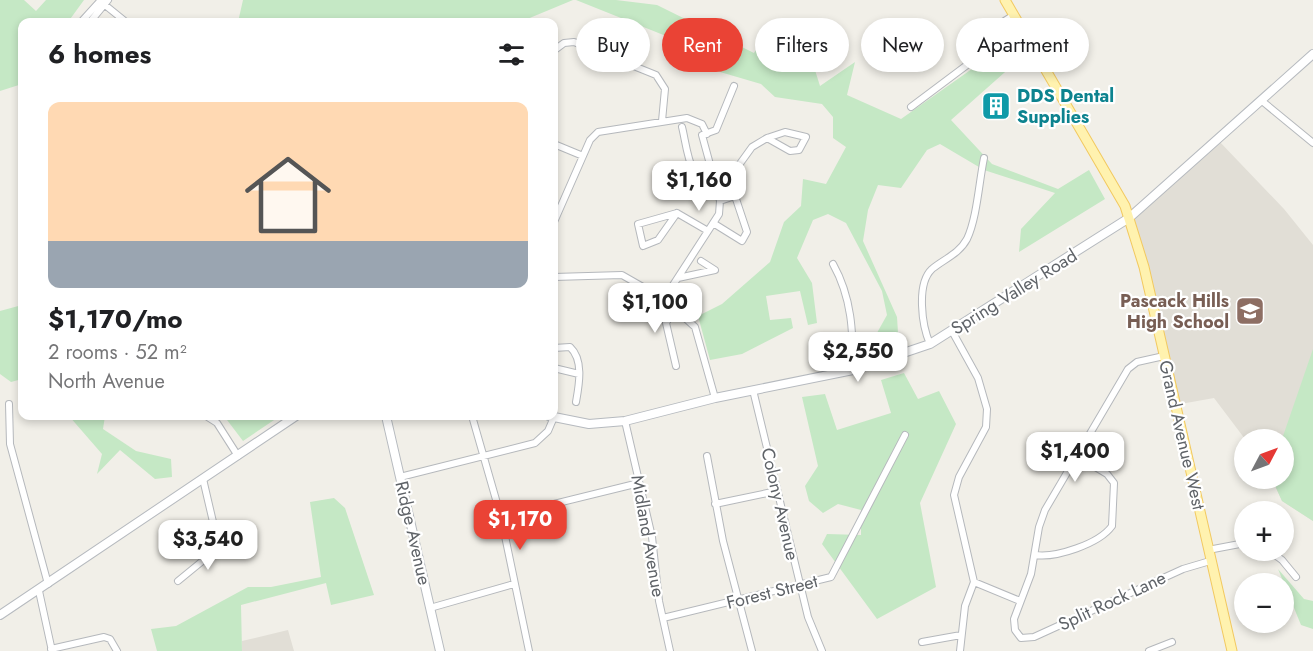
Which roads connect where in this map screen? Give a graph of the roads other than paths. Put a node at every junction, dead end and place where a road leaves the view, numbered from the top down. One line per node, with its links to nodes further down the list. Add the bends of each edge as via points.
1 (1005, 0): 3 (main road, Grand Avenue West)
2 (104, 2): 4 (street); 5 (street); 6 (street)
3 (1014, 15): 11 (street, via 995,27 982,53); 25 (main road, Grand Avenue West)
4 (86, 18)
5 (93, 18)
6 (122, 18)
7 (558, 47): 12 (street, via 574,42 656,75 665,89)
8 (1313, 54): 10 (street, Spring Valley Road)
9 (735, 86): 14 (street, via 716,130)
10 (1262, 100): 16 (street); 25 (street, Spring Valley Road)
11 (911, 107)
12 (662, 121): 14 (street, via 692,118 702,124); 18 (street, via 598,132)
13 (682, 127): 21 (street, via 698,180 705,186)
14 (707, 134): 20 (street, via 702,135)
15 (767, 138): 15 (street, via 795,152 806,137 790,132); 20 (street, via 752,147 739,165)
16 (1313, 143)
17 (558, 146): 18 (street)
18 (583, 156): 23 (street)
19 (984, 158): 35 (street, via 966,240 924,280 925,330)
20 (712, 171): 21 (street)
21 (716, 187): 22 (street)
22 (720, 201): 26 (street); 26 (street, via 735,196 747,232 742,241)
23 (558, 213)
24 (677, 213): 24 (street, via 638,224 644,246 658,240); 27 (street)
25 (1129, 218): 34 (street, Spring Valley Road); 37 (main road, Grand Avenue West)
26 (713, 223): 27 (street)
27 (708, 231): 31 (street)
28 (701, 261): 31 (street, via 715,270)
29 (834, 264): 40 (street, via 850,308)
30 (558, 277): 32 (street, via 622,275)
31 (678, 278): 32 (street)
32 (664, 299): 33 (street)
33 (675, 308): 38 (street, via 666,322); 43 (street, via 695,327)
34 (952, 331): 35 (street, Spring Valley Road); 73 (street, via 978,378 987,409 986,427 959,477 954,495)
35 (930, 344): 40 (street, Spring Valley Road)
36 (558, 348): 41 (street, via 573,350)
37 (1164, 356): 56 (street, via 1130,367); 66 (main road, Grand Avenue West)
38 (676, 366)
39 (558, 369): 41 (street)
40 (853, 370): 42 (street, Spring Valley Road)
41 (579, 374): 44 (street)
42 (753, 390): 43 (street, Spring Valley Road); 61 (street, Colony Avenue)
43 (715, 398): 52 (street, Spring Valley Road)
44 (576, 402)
45 (9, 404): 76 (street, via 10,444)
46 (558, 417): 52 (street, Spring Valley Road, via 589,424)
47 (212, 420): 54 (street)
48 (290, 420): 54 (street)
49 (387, 420): 58 (street, Ridge Avenue)
50 (473, 420): 57 (street)
51 (550, 420): 57 (street, via 548,431 535,443)
52 (625, 421): 60 (street, Midland Avenue)
53 (905, 435): 75 (street, Forest Street, via 831,576)
54 (238, 456): 59 (street)
55 (707, 456): 62 (street)
56 (1077, 456): 68 (street, via 1042,515); 68 (street, via 1107,474 1114,483 1112,526 1063,554)
57 (486, 457): 58 (street); 63 (street)
58 (400, 477): 80 (street, Ridge Avenue)
59 (203, 479): 64 (street, via 214,531); 76 (street)
60 (639, 483): 63 (street); 82 (street, Midland Avenue, via 652,537)
61 (777, 491): 62 (street); 75 (street, Colony Avenue)
62 (715, 504): 78 (street)
63 (501, 518): 74 (street)
64 (222, 545): 67 (street); 72 (street)
65 (1234, 545): 66 (street)
66 (1208, 550): 69 (main road, Grand Avenue West)
67 (240, 554)
68 (1035, 555): 79 (street)
69 (1210, 561): 79 (street, Split Rock Lane, via 1183,569 1024,639 1016,633 1013,623); 95 (main road, Grand Avenue West)
70 (1283, 561): 71 (street)
71 (1296, 577)
72 (178, 580)
73 (974, 582): 79 (street); 83 (street, via 965,606)
74 (514, 584): 80 (street); 89 (street)
75 (800, 584): 78 (street, Forest Street); 92 (street, Colony Avenue)
76 (48, 585): 77 (street)
77 (39, 591): 81 (street); 86 (street)
78 (739, 601): 82 (street, Forest Street); 91 (street)
79 (1020, 601)
80 (430, 608): 88 (street, Ridge Avenue)
81 (0, 615)
82 (663, 618): 90 (street, Midland Avenue)
83 (961, 635): 84 (street); 93 (street)
84 (922, 642)
85 (1172, 642): 94 (street)
86 (52, 650): 87 (street, via 104,637 111,639)
87 (117, 651)
88 (440, 651)
89 (529, 651)
90 (670, 651)
91 (752, 651)
92 (822, 651)
93 (960, 651)
94 (1151, 651)
95 (1232, 651)

